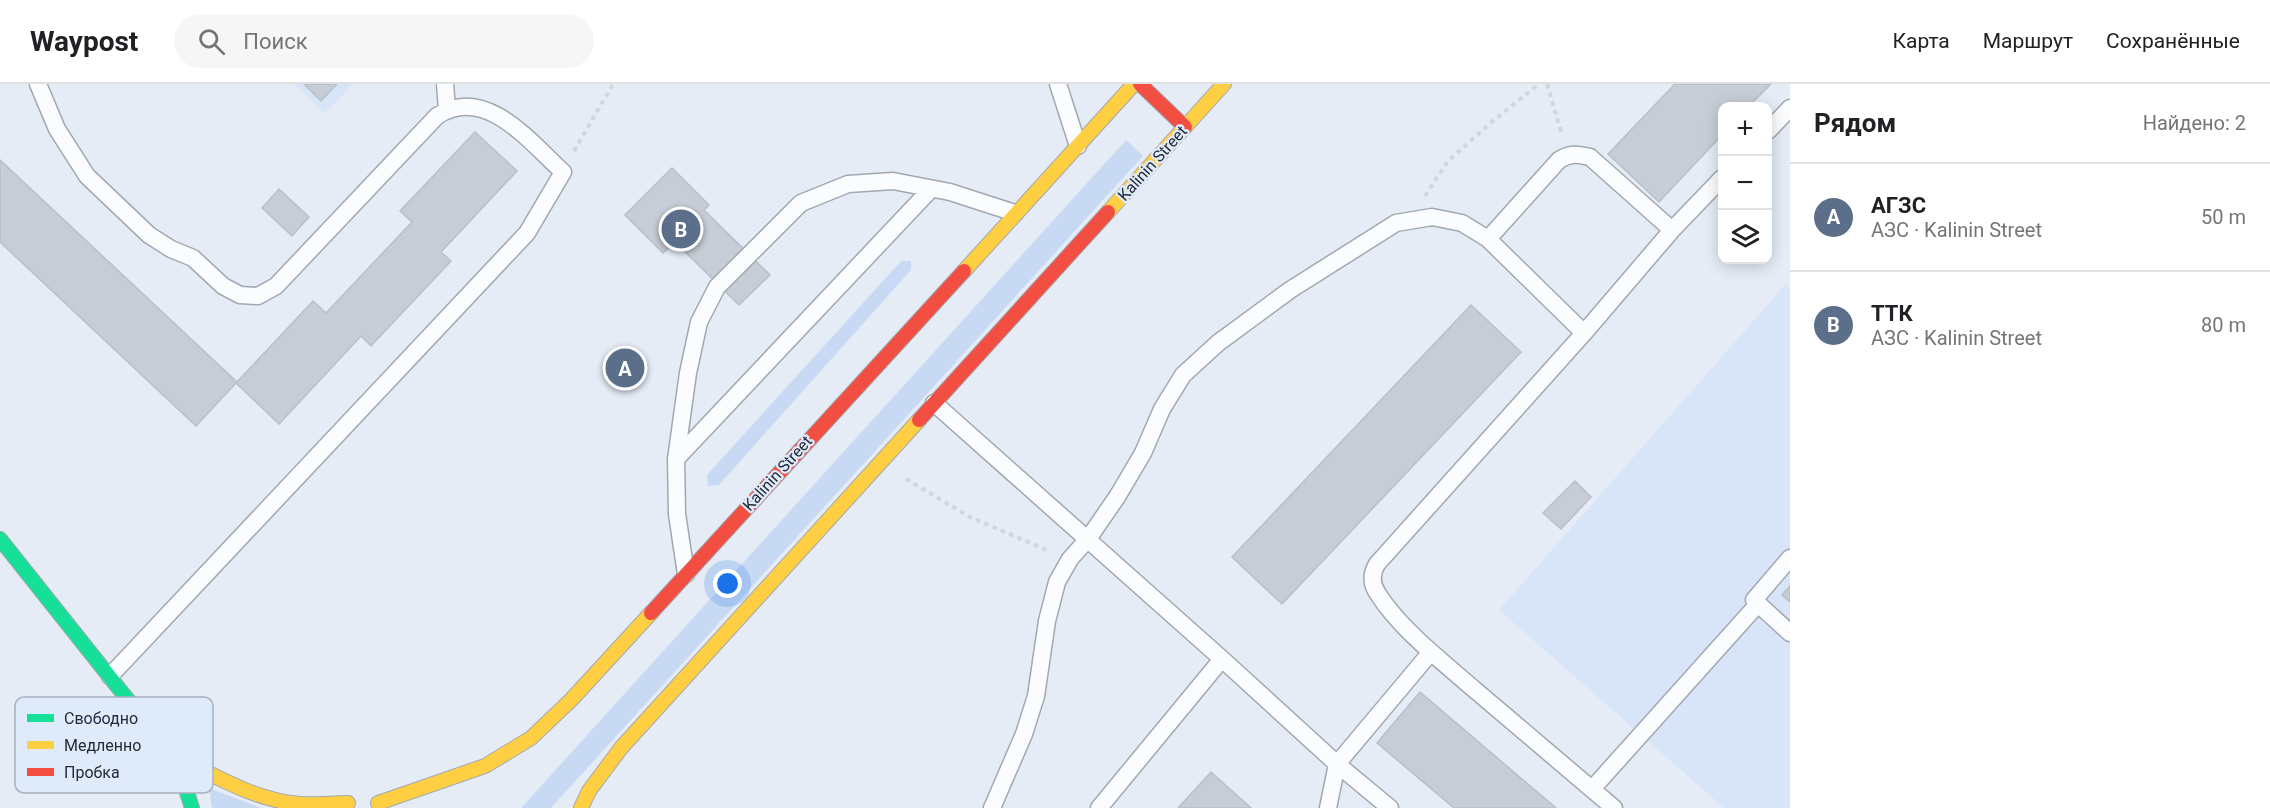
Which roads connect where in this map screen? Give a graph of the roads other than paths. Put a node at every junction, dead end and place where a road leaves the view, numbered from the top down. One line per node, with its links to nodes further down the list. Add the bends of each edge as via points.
1 (38, 84): 8 (lane, via 57,129 87,176 150,235 193,258 223,286 240,295 258,296 276,285)
2 (445, 84): 8 (lane)
3 (1058, 84): 11 (lane)
4 (1134, 84): 11 (main road, Kalinin Street)
5 (1140, 84): 10 (main road)
6 (1224, 84): 10 (main road, Kalinin Street)
7 (1790, 108): 9 (lane)
8 (447, 109): 28 (lane, via 477,106 504,118 563,172 527,233)
9 (1772, 126)
10 (1185, 127): 18 (main road, Kalinin Street)
11 (1078, 146): 14 (main road, Kalinin Street)
12 (1718, 181): 15 (lane)
13 (931, 189): 14 (lane); 19 (lane); 19 (lane, via 893,181 848,184 801,203 717,287 699,322)
14 (1015, 213): 23 (main road, Kalinin Street)
15 (1672, 230): 16 (lane, via 1590,157 1568,154); 17 (lane)
16 (1488, 239): 17 (lane); 21 (lane, via 1462,223 1432,217 1396,223 1290,290 1218,343 1183,375 1128,479)
17 (1584, 333): 26 (lane, via 1372,572 1377,593)
18 (934, 403): 21 (lane); 38 (main road, Kalinin Street, via 621,748)
19 (676, 459): 23 (lane, via 676,514)
20 (0, 539): 28 (main road)
21 (1088, 539): 27 (lane); 39 (lane, via 1070,559 1058,582 1047,621 1036,696)
22 (1790, 558): 24 (lane, via 1754,600)
23 (686, 574): 34 (main road, Kalinin Street, via 531,738 485,766)
24 (1758, 604): 25 (lane); 32 (lane)
25 (1790, 633)
26 (1431, 652): 30 (lane); 32 (lane)
27 (1222, 659): 30 (lane); 40 (lane)
28 (110, 676): 29 (main road)
29 (126, 697)
30 (1337, 764): 41 (lane); 42 (lane)
31 (213, 775): 34 (main road, via 261,795 300,804)
32 (1592, 789): 43 (lane)
33 (187, 793): 35 (main road)
34 (363, 803): 36 (main road); 37 (main road)
35 (192, 808)
36 (318, 808)
37 (399, 808)
38 (581, 808)
39 (992, 808)
40 (1099, 808)
41 (1328, 808)
42 (1390, 808)
43 (1614, 808)

